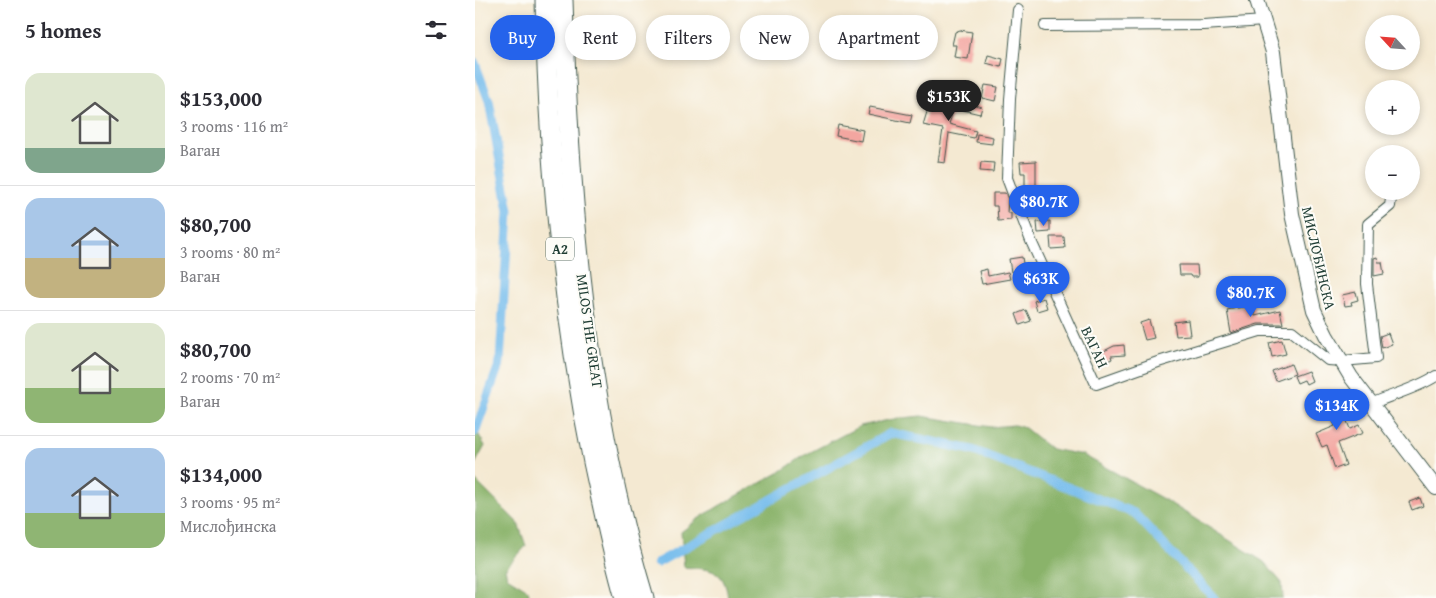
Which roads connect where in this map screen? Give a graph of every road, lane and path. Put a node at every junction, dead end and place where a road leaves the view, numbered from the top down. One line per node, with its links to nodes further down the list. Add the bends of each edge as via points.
1 (545, 0): 12 (highway, MILOS THE GREAT / A2, via 551,151 564,288 587,433)
2 (563, 0): 13 (highway, MILOS THE GREAT / A2, via 574,205 593,362 613,476)
3 (1257, 0): 5 (main road, МИСЛОЂИНСКА)
4 (1018, 10): 8 (street, ВАГАН, via 1007,178 1031,242 1096,384 1260,331 1292,331 1328,360)
5 (1265, 21): 6 (street, via 1203,25); 8 (main road, МИСЛОЂИНСКА, via 1275,64 1297,240 1314,310)
6 (1045, 26)
7 (1390, 200): 8 (street, via 1389,206 1368,224 1367,284 1376,358)
8 (1342, 361): 10 (main road, МИСЛОЂИНСКА)
9 (1436, 376): 10 (street, via 1423,385)
10 (1371, 404): 11 (main road, МИСЛОЂИНСКА)
11 (1436, 488)
12 (625, 598)
13 (644, 598)

